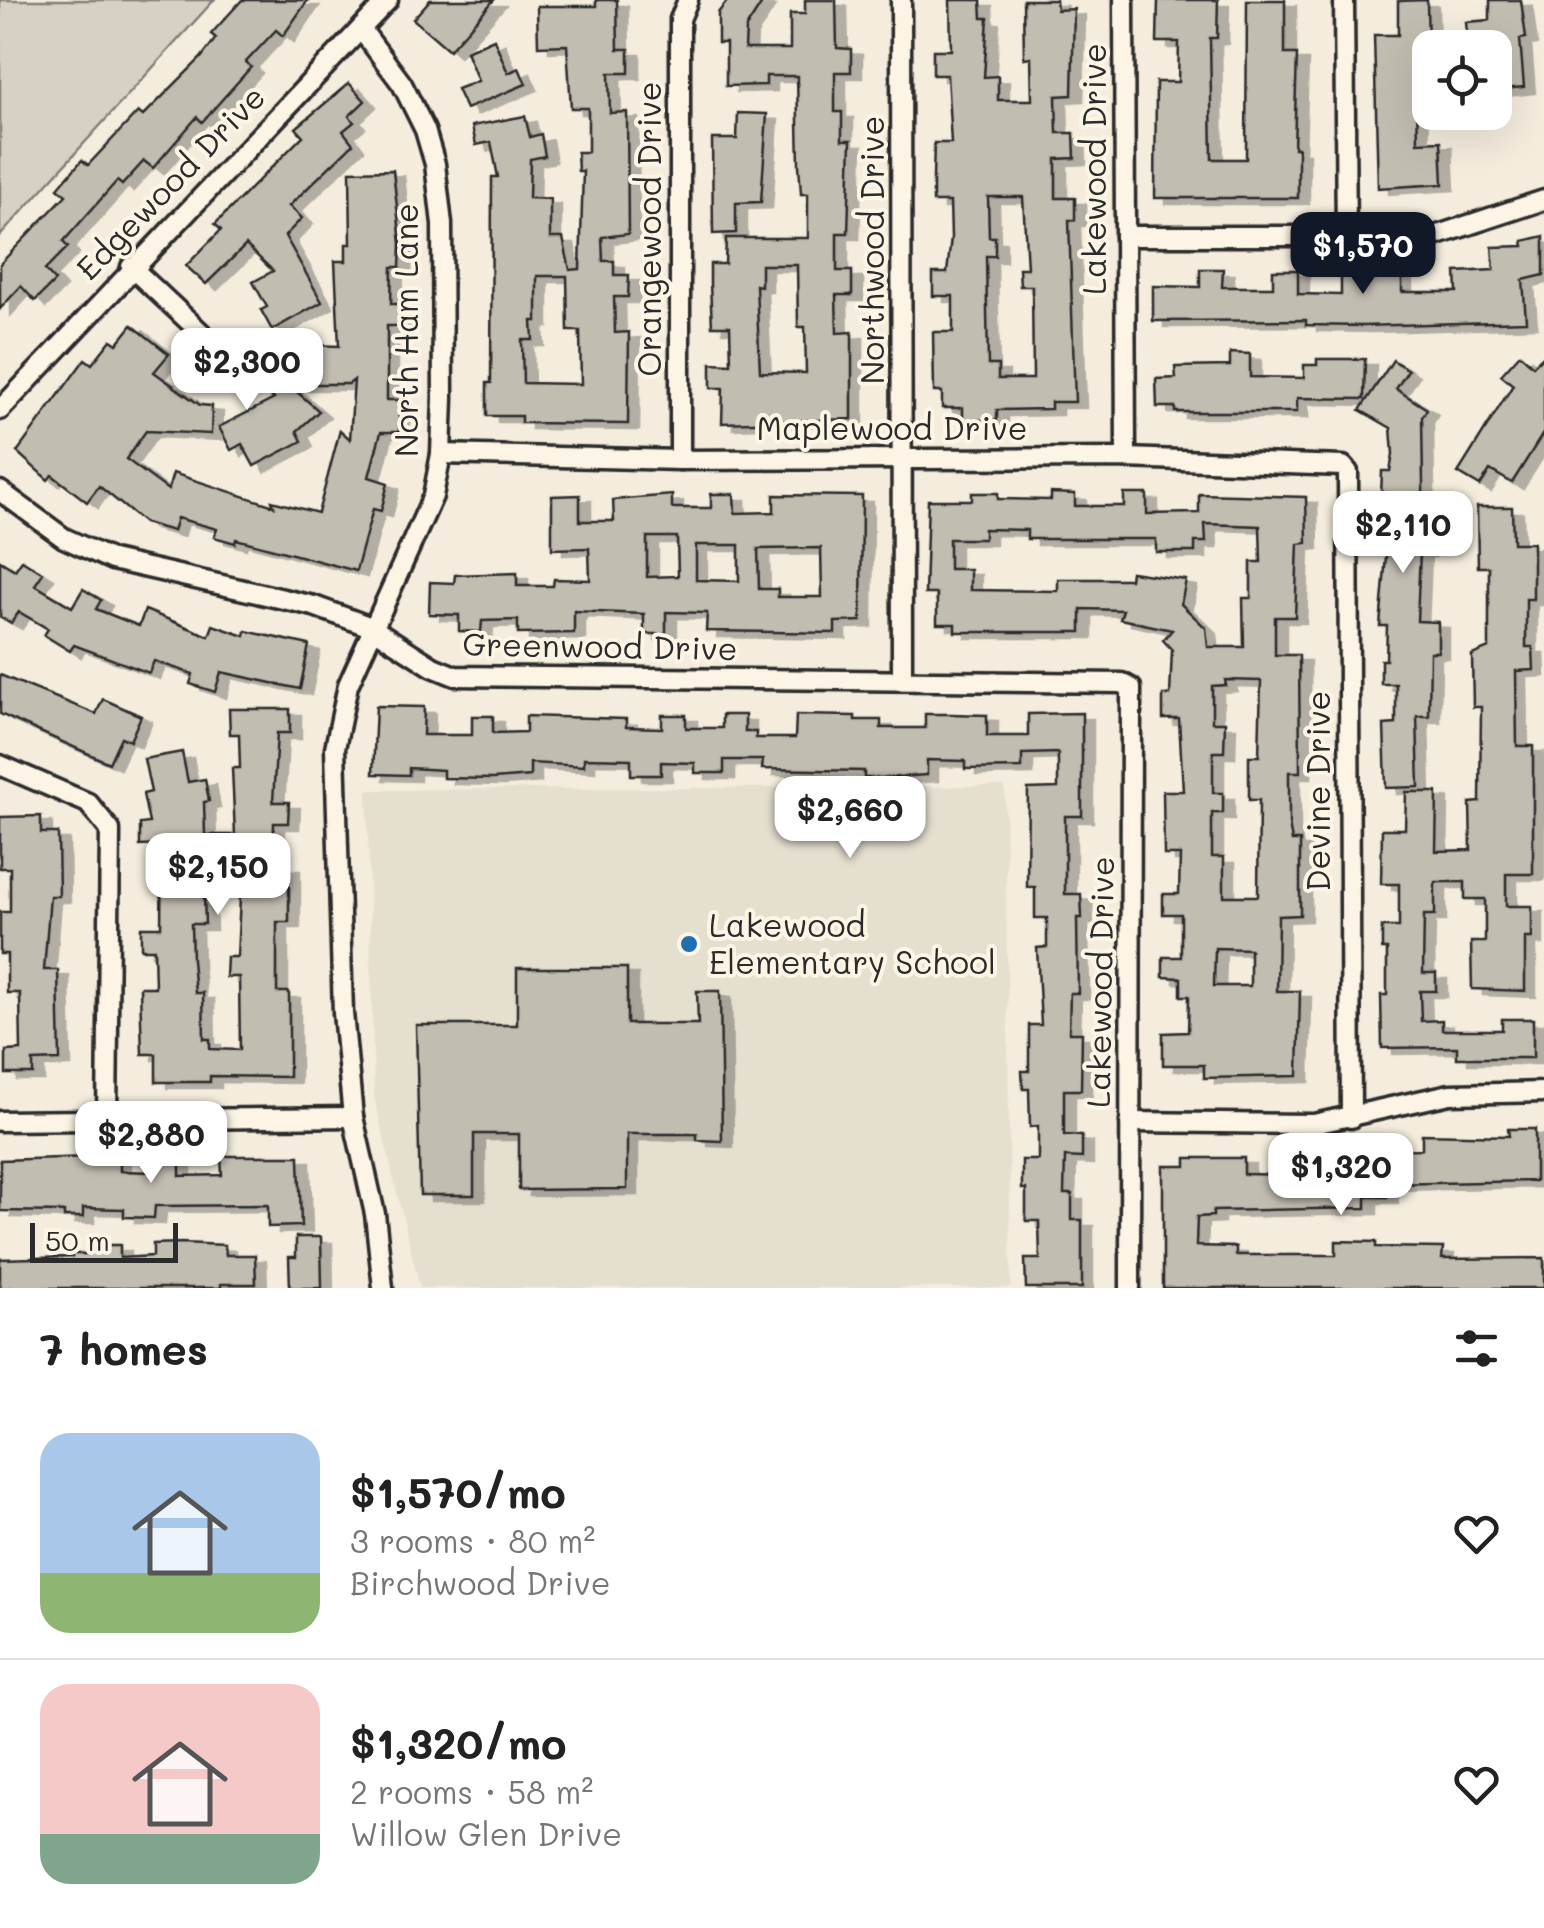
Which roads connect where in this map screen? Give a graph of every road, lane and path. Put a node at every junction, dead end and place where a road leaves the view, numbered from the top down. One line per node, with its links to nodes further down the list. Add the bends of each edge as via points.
1 (388, 0): 6 (street, Edgewood Drive)
2 (688, 0): 16 (street, Orangewood Drive, via 680,19)
3 (902, 0): 15 (street, Northwood Drive)
4 (1124, 0): 8 (street, Lakewood Drive)
5 (1344, 0): 9 (street)
6 (361, 29): 10 (street, Edgewood Drive); 13 (street, North Ham Lane, via 402,84 435,164 442,224)
7 (1544, 200): 9 (street, via 1435,236)
8 (1125, 236): 9 (street); 14 (street, Lakewood Drive)
9 (1346, 240)
10 (130, 268): 11 (street); 12 (street, Edgewood Drive)
11 (226, 356)
12 (0, 410)
13 (441, 454): 16 (street, Maplewood Drive); 19 (street, North Ham Lane, via 433,496)
14 (1126, 458): 15 (street, Maplewood Drive); 17 (street, Maplewood Drive)
15 (902, 459): 16 (street, Maplewood Drive); 20 (street, Northwood Drive)
16 (680, 460)
17 (1343, 466): 25 (street, Devine Drive)
18 (0, 491): 19 (street, Greenwood Drive, via 64,538 112,560 314,606)
19 (371, 628): 20 (street, Greenwood Drive, via 433,668 472,678); 24 (street, North Ham Lane, via 339,714 334,748)
20 (902, 680): 21 (street, Greenwood Drive)
21 (1122, 683): 28 (street, Lakewood Drive, via 1131,688)
22 (0, 765): 27 (street, via 88,803 110,830)
23 (1544, 1092): 25 (street, via 1450,1094)
24 (353, 1117): 27 (street); 29 (street, North Ham Lane)
25 (1350, 1118): 28 (street, via 1314,1124)
26 (0, 1121): 27 (street)
27 (106, 1121)
28 (1130, 1122): 30 (street, Lakewood Drive)
29 (383, 1288)
30 (1130, 1288)

